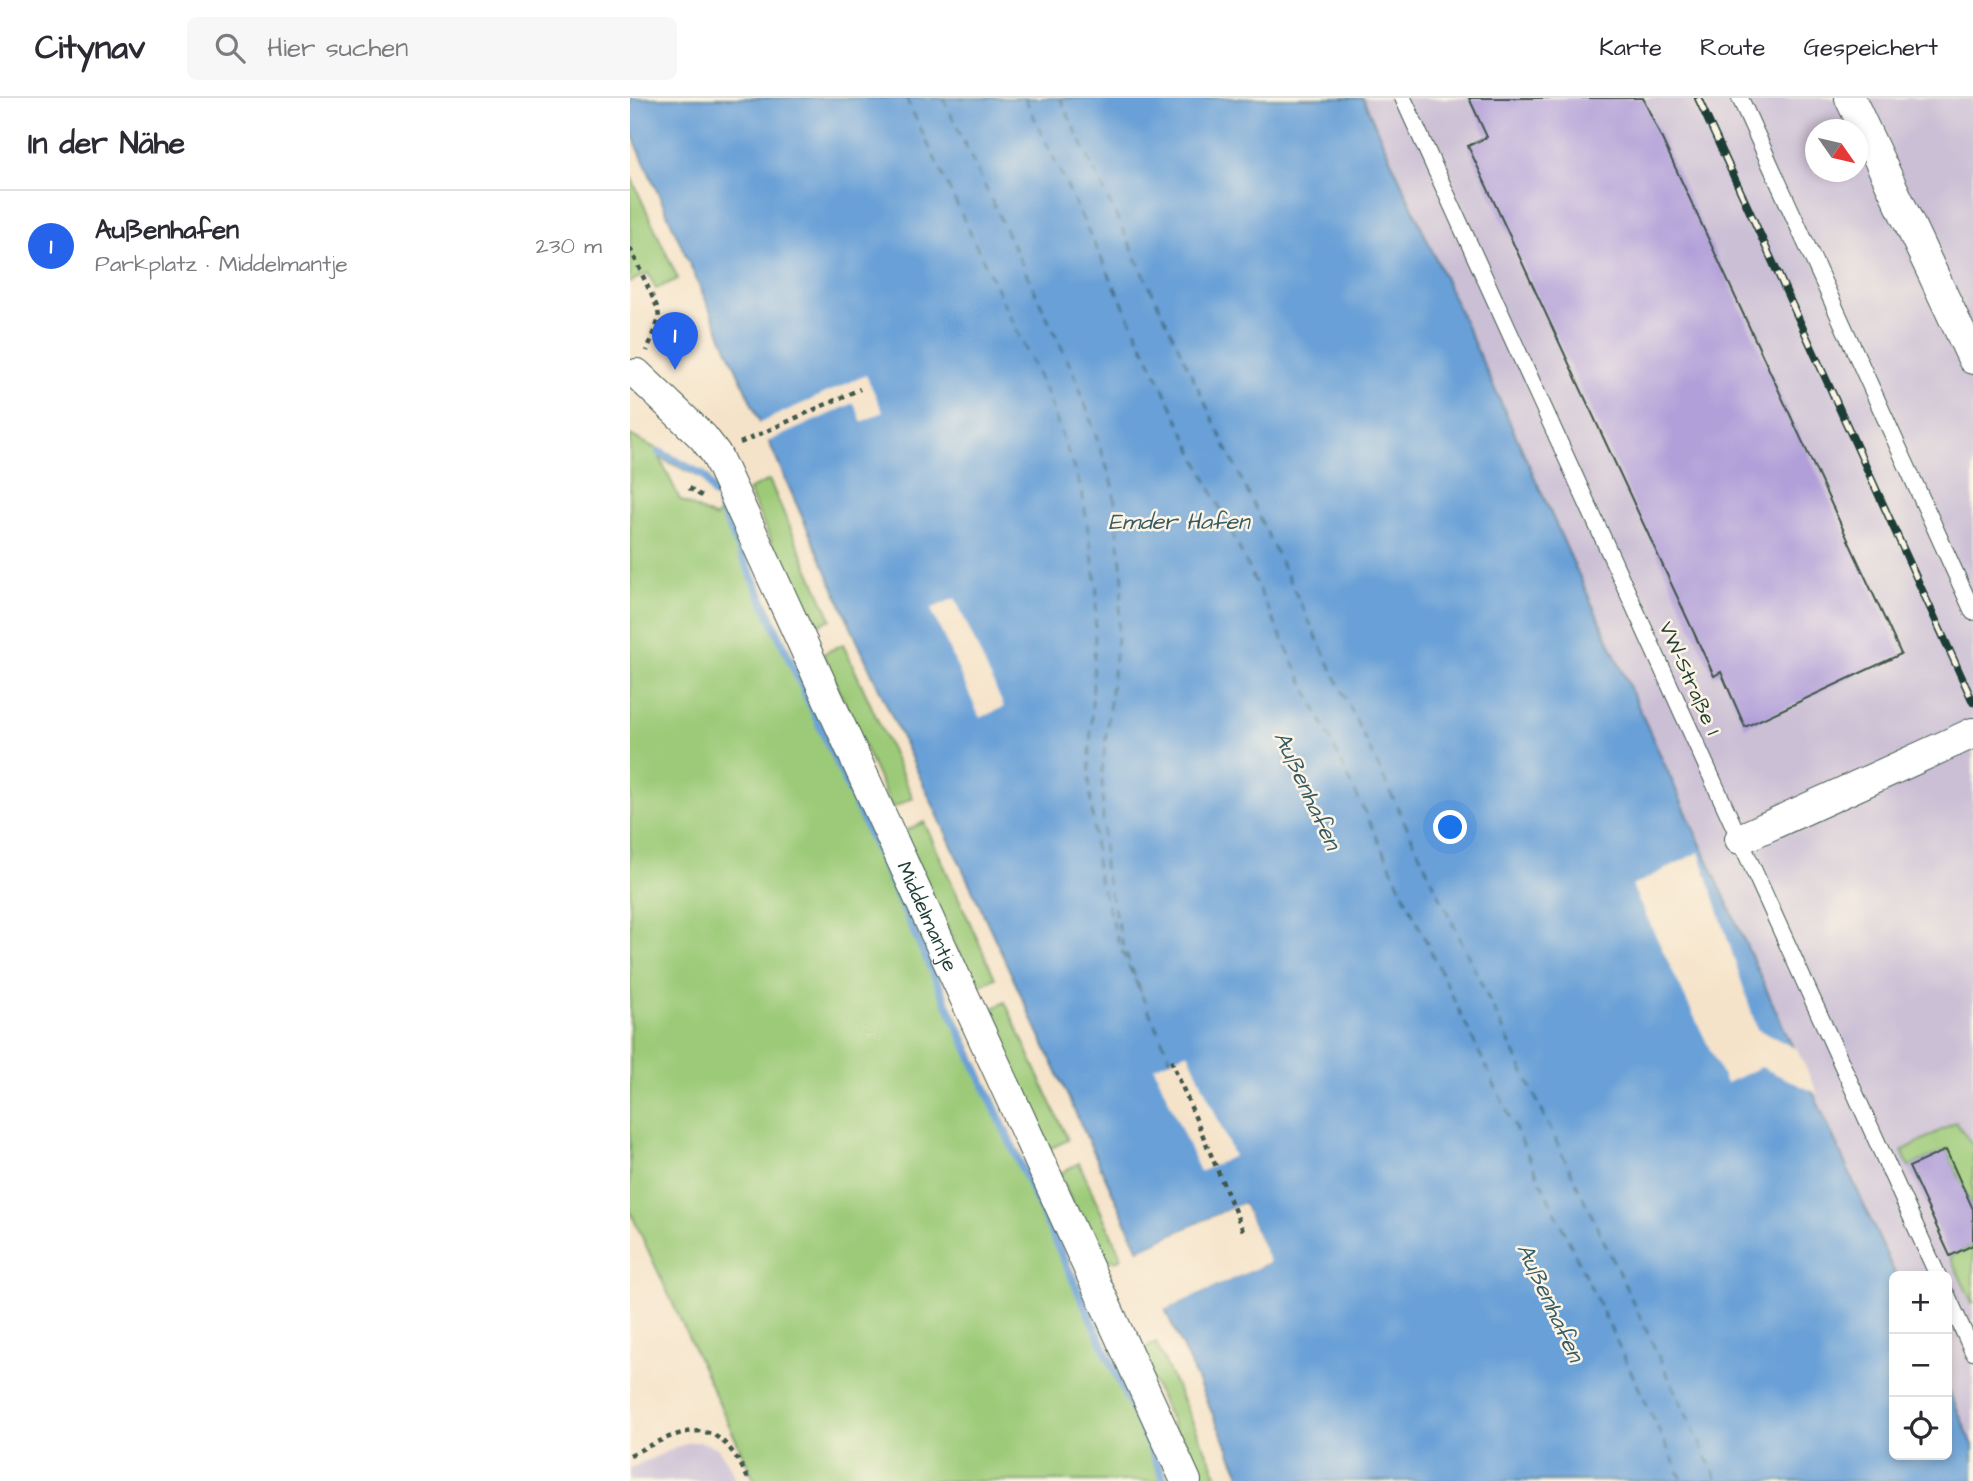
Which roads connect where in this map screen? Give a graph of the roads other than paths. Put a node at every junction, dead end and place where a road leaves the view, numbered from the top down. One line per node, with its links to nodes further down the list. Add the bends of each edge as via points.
1 (1403, 98): 8 (lane, VW-Straße 1)
2 (1740, 98): 6 (lane)
3 (1856, 101): 4 (street)
4 (1973, 359)
5 (637, 374): 12 (street, Middelmantje, via 716,454)
6 (1973, 612)
7 (1973, 733): 8 (street)
8 (1740, 839): 9 (lane, VW-Straße 1)
9 (1936, 1271)
10 (1952, 1306): 11 (lane)
11 (1973, 1352)
12 (1186, 1481)

